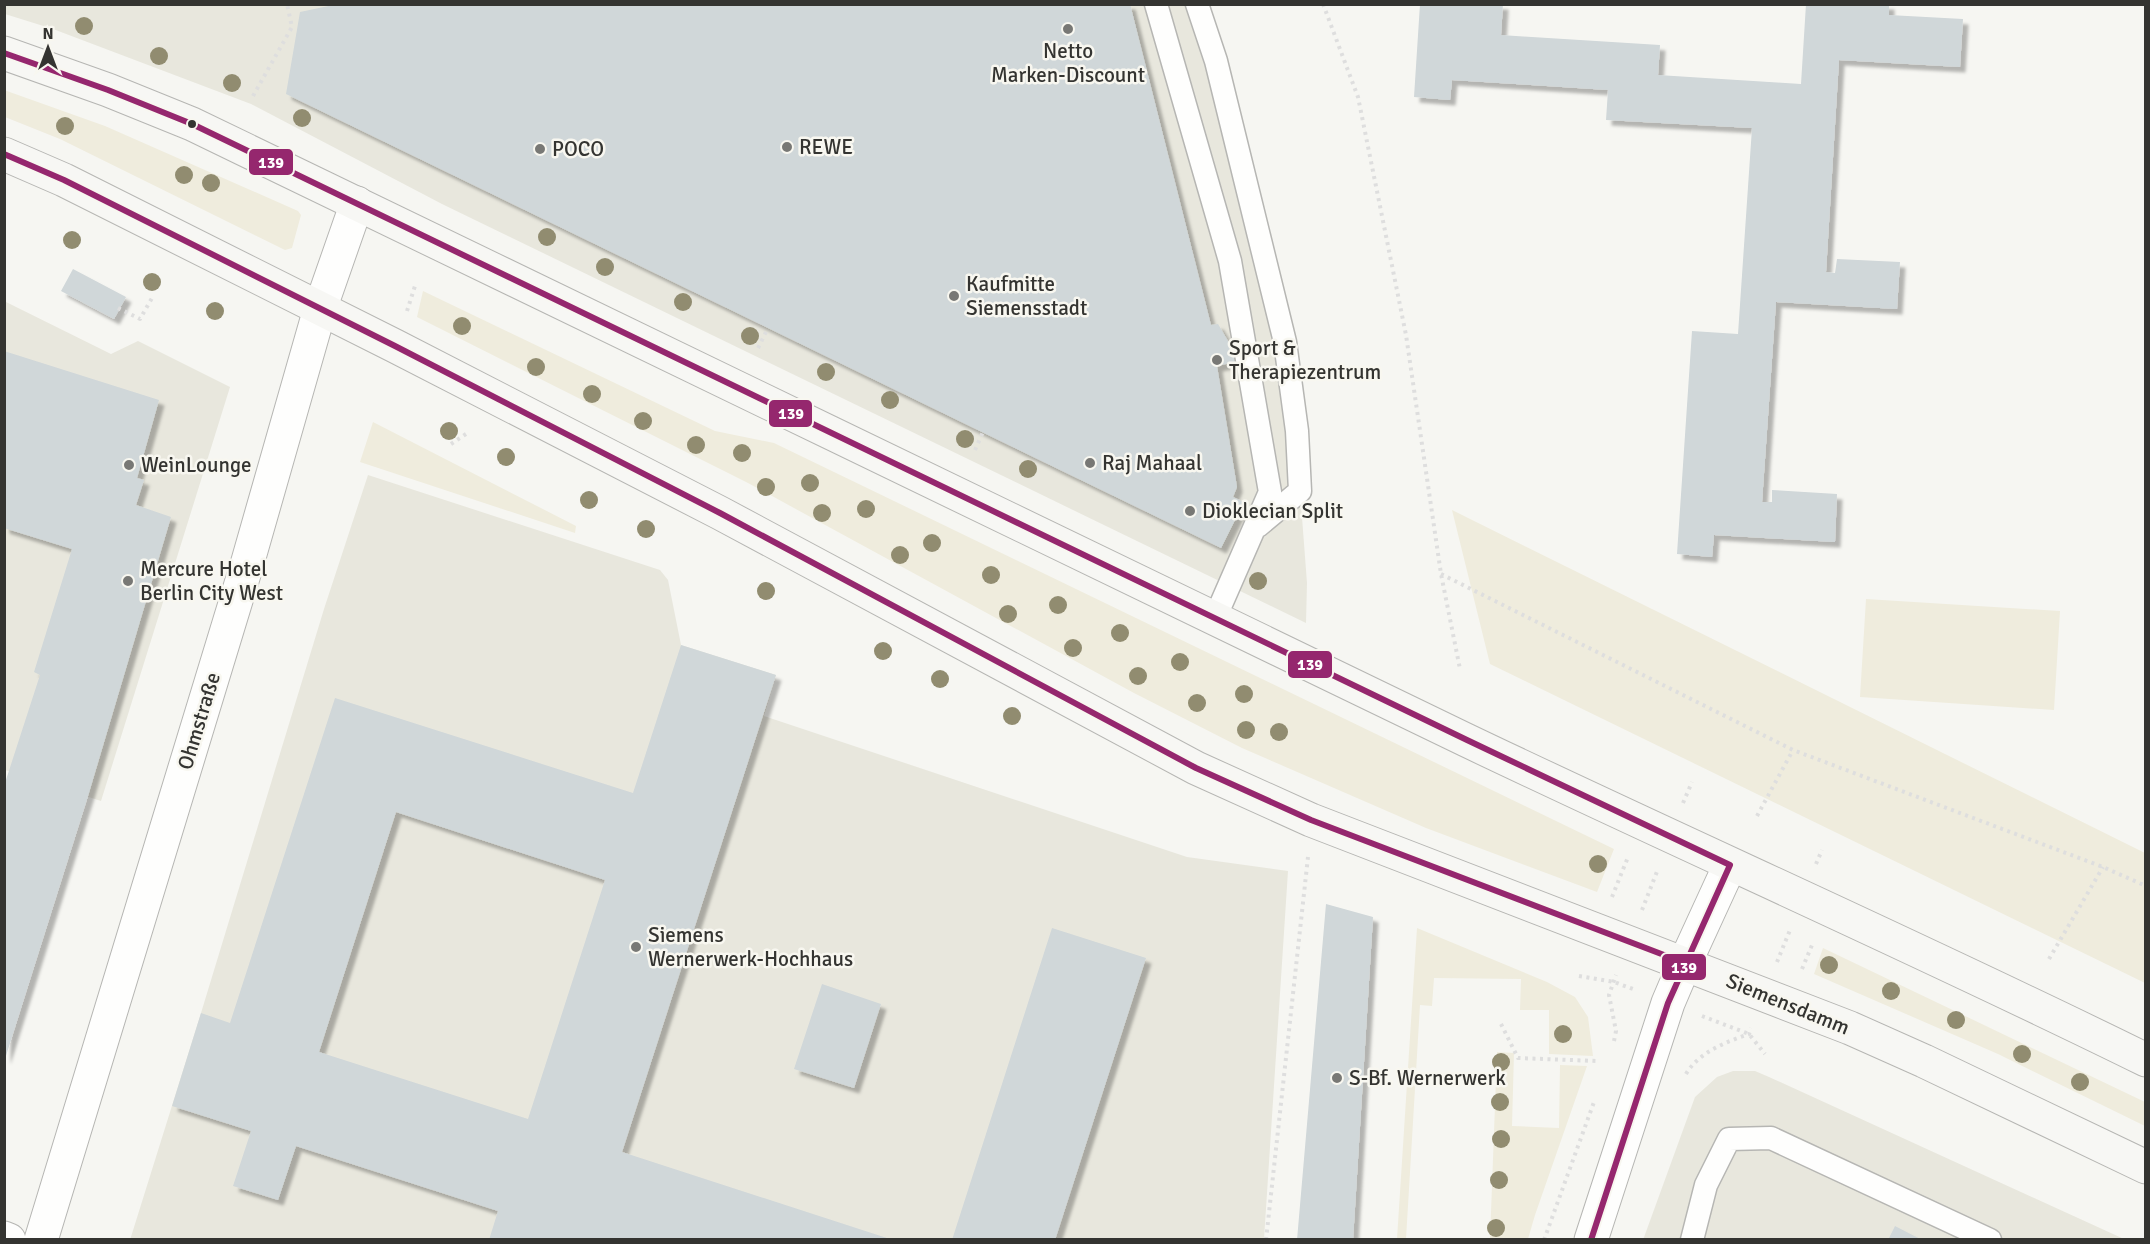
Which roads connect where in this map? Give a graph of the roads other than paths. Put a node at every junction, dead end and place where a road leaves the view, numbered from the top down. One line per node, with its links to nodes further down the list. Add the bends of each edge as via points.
1 (1156, 4): 7 (lane, via 1230,261 1270,492)
2 (1197, 4): 7 (lane, via 1216,61 1286,342 1297,431 1300,491)
3 (4, 53): 5 (main road, via 192,124)
4 (4, 154): 6 (main road, Siemensdamm)
5 (357, 203): 6 (street, Ohmstraße); 8 (main road)
6 (321, 309): 10 (main road, Siemensdamm, via 720,513 1196,768 1311,820); 13 (street, Ohmstraße)
7 (1254, 529): 8 (lane)
8 (1215, 618): 9 (main road)
9 (1730, 865): 10 (street); 11 (main road, via 2033,1004)
10 (1685, 963): 12 (main road, Siemensdamm, via 1924,1061); 14 (street, via 1668,1003)
11 (2145, 1060)
12 (2145, 1167)
13 (41, 1239)
14 (1591, 1239)
15 (1692, 1239): 16 (lane, via 1706,1185 1729,1139 1771,1138)
16 (1990, 1239)

